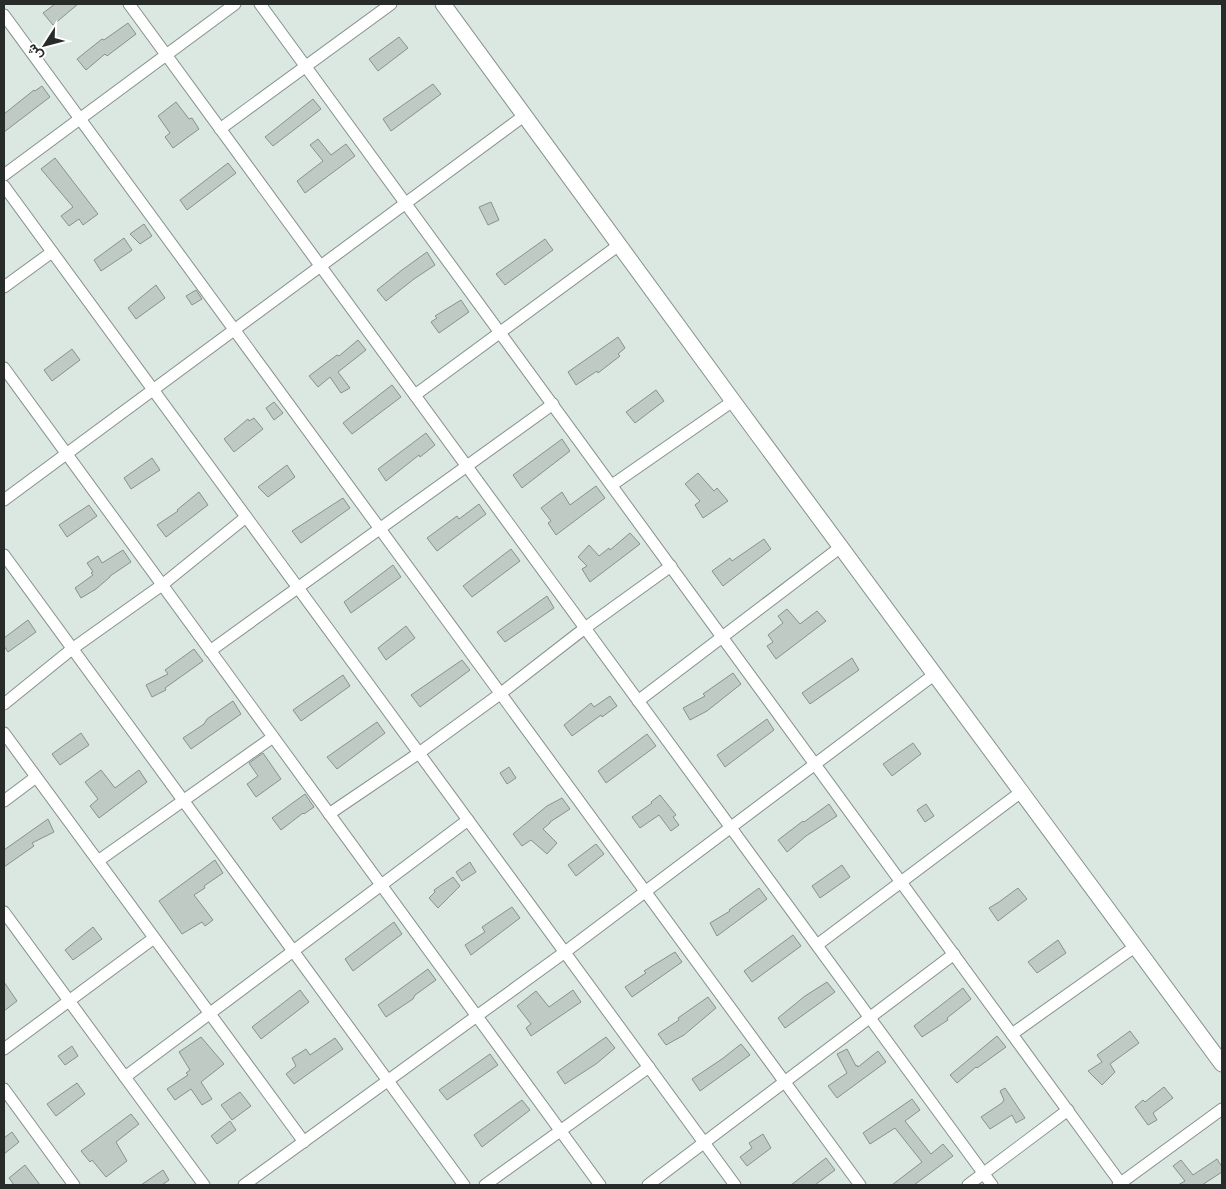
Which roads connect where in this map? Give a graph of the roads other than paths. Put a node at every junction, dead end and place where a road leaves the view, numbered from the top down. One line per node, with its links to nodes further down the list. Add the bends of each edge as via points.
1 (129, 4): 7 (street)
2 (235, 4): 7 (street)
3 (260, 4): 8 (street)
4 (391, 4): 8 (street)
5 (443, 4): 9 (street)
6 (4, 15): 10 (street)
7 (166, 55): 10 (street); 11 (street)
8 (306, 66): 11 (street); 14 (street)
9 (525, 116): 14 (street); 15 (street)
10 (80, 119): 12 (street); 19 (street)
11 (220, 128): 17 (street)
12 (4, 175)
13 (4, 186): 16 (street)
14 (406, 203): 17 (street); 20 (street)
15 (619, 245): 20 (street); 24 (street)
16 (52, 252): 18 (street); 22 (street)
17 (320, 266): 19 (street); 23 (street)
18 (4, 287)
19 (234, 330): 22 (street); 31 (street)
20 (501, 333): 23 (street); 25 (street)
21 (4, 368): 26 (street)
22 (153, 390): 26 (street); 30 (street)
23 (415, 395): 27 (street)
24 (733, 401): 28 (street); 32 (street)
25 (552, 404): 27 (street); 28 (street)
26 (67, 455): 29 (street); 35 (street)
27 (467, 466): 31 (street); 37 (street)
28 (612, 486): 34 (street)
29 (4, 500)
30 (246, 517): 35 (street); 36 (street)
31 (380, 529): 36 (street); 42 (street)
32 (842, 546): 38 (street); 41 (street)
33 (4, 555): 39 (street)
34 (671, 566): 37 (street); 38 (street)
35 (162, 584): 39 (street); 40 (street)
36 (298, 588): 40 (street); 47 (street)
37 (585, 628): 42 (street); 43 (street)
38 (723, 638): 43 (street); 48 (street)
39 (72, 649): 44 (street); 52 (street)
40 (210, 651): 46 (street)
41 (936, 674): 48 (street); 50 (street)
42 (500, 694): 47 (street); 59 (street)
43 (638, 701): 55 (street)
44 (4, 704)
45 (4, 733): 49 (street)
46 (273, 737): 52 (street); 53 (street)
47 (419, 753): 53 (street); 54 (street)
48 (815, 764): 55 (street); 57 (street)
49 (36, 777): 51 (street); 56 (street)
50 (1021, 792): 57 (street); 63 (street)
51 (4, 801)
52 (184, 801): 56 (street); 64 (street)
53 (329, 814): 58 (street)
54 (468, 820): 58 (street); 65 (street)
55 (730, 827): 59 (street); 62 (street)
56 (98, 862): 61 (street)
57 (902, 883): 62 (street); 66 (street)
58 (381, 885): 64 (street); 69 (street)
59 (644, 891): 65 (street); 77 (street)
60 (4, 912): 67 (street)
61 (154, 938): 67 (street); 68 (street)
62 (816, 945): 70 (street)
63 (1136, 946): 71 (street); 73 (street)
64 (293, 951): 68 (street); 76 (street)
65 (565, 952): 69 (street); 74 (street)
66 (954, 954): 70 (street); 71 (street)
67 (69, 1001): 72 (street); 75 (street)
68 (209, 1013): 75 (street); 82 (street)
69 (477, 1016): 76 (street); 81 (street)
70 (870, 1018): 77 (street); 84 (street)
71 (1012, 1034): 80 (street)
72 (4, 1049)
73 (1222, 1064)
74 (649, 1067): 81 (street); 83 (street)
75 (125, 1077): 86 (street)
76 (388, 1081): 82 (street); 88 (street)
77 (784, 1082): 83 (street); 93 (street)
78 (4, 1089): 85 (street)
79 (1222, 1109): 96 (street)
80 (1068, 1110): 84 (street); 96 (street)
81 (560, 1130): 89 (street); 90 (street)
82 (304, 1142): 87 (street)
83 (704, 1143): 91 (street); 92 (street)
84 (983, 1174): 94 (street); 95 (street)
85 (74, 1185)
86 (204, 1185)
87 (244, 1185)
88 (464, 1185)
89 (485, 1185)
90 (600, 1185)
91 (648, 1185)
92 (735, 1185)
93 (860, 1185)
94 (968, 1185)
95 (992, 1185)
96 (1120, 1185)

